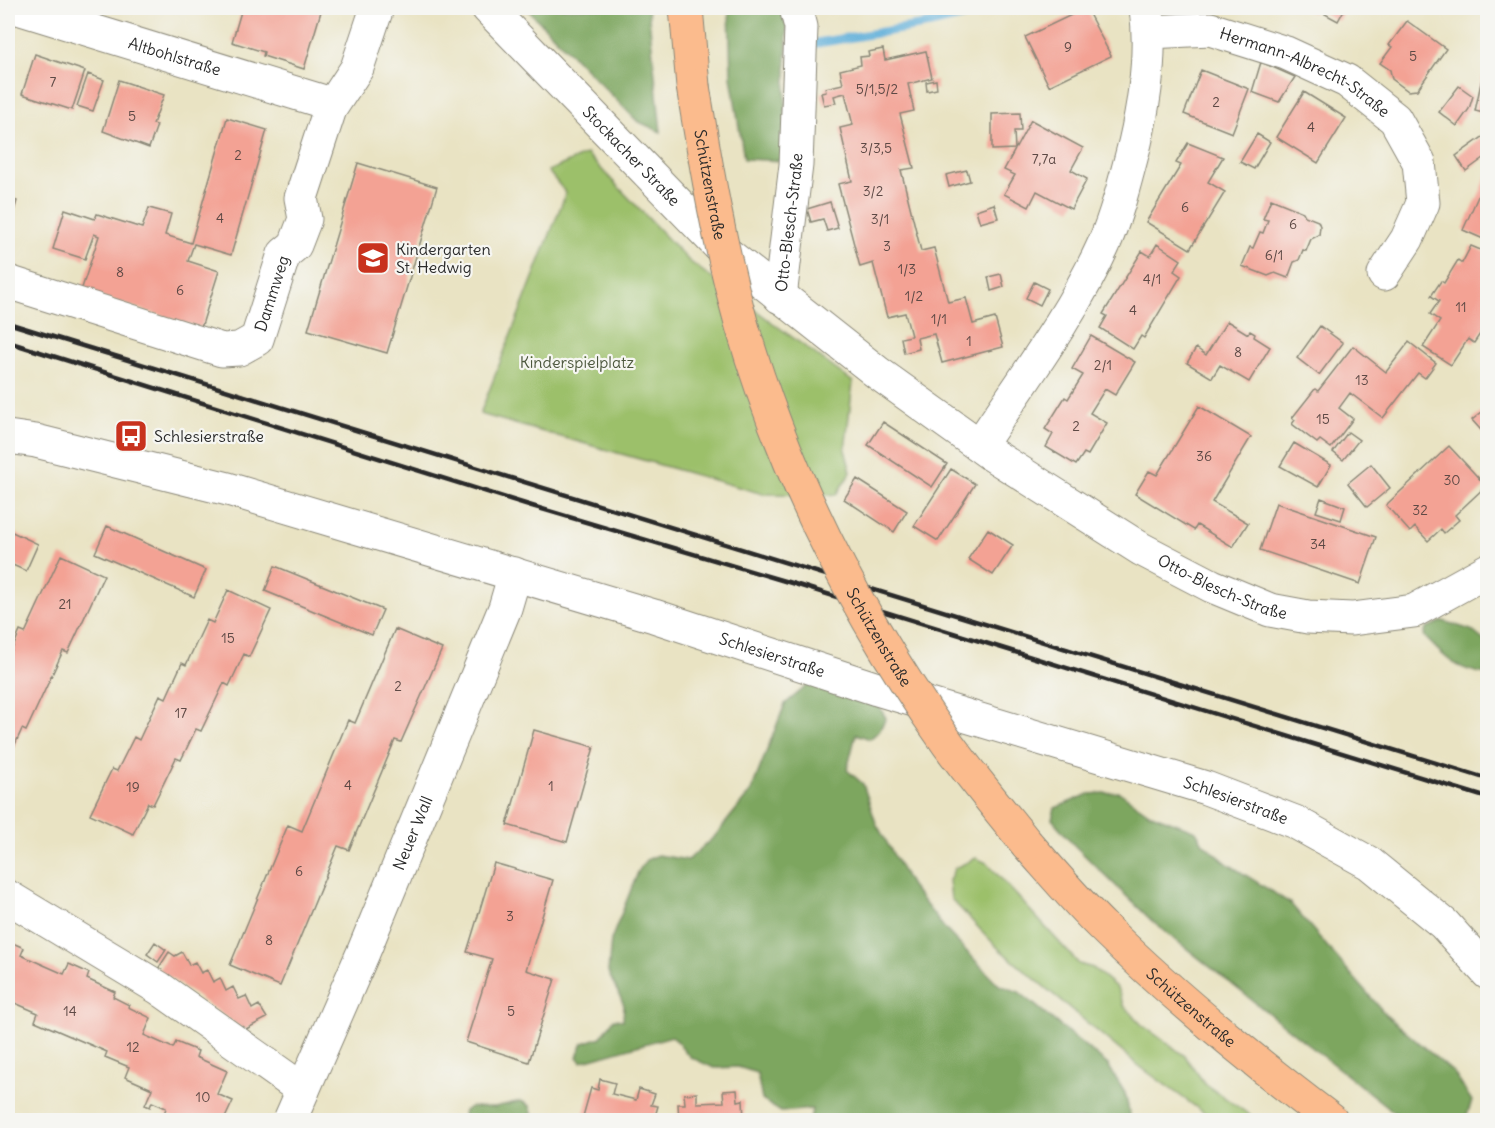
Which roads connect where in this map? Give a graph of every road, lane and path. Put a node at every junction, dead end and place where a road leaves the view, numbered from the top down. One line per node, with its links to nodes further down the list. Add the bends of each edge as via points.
1 (18, 8): 7 (street, Altbohlstraße)
2 (377, 8): 7 (street, Dammweg, via 357,68)
3 (488, 8): 10 (street, Stockacher Straße, via 726,254)
4 (686, 8): 19 (main road, Schützenstraße, bridge, via 693,86 714,213 756,370 832,554 878,637 949,745 1027,844 1104,928 1229,1040)
5 (796, 8): 10 (street, Otto-Blesch-Straße, via 801,27 796,165)
6 (1148, 20): 8 (street, Hermann-Albrecht-Straße, via 1210,28 1286,53 1347,81 1395,119 1419,162 1423,203 1407,239); 12 (street, via 1142,113 1122,196 1104,243 1072,305)
7 (332, 104): 9 (street, Dammweg, via 301,198 305,219 295,245 284,254 257,339 239,349 222,350)
8 (1384, 274)
9 (8, 282)
10 (780, 297): 12 (street, Otto-Blesch-Straße, via 878,374)
11 (8, 437): 14 (street, Schlesierstraße, via 228,489)
12 (980, 446): 13 (street, Otto-Blesch-Straße, via 1141,549 1212,586 1270,610 1352,619 1414,611)
13 (1488, 570)
14 (515, 574): 16 (street, Schlesierstraße, via 1206,788 1295,822 1369,863 1444,924); 17 (street, Neuer Wall, via 505,608)
15 (8, 897): 17 (street, via 159,988)
16 (1488, 973)
17 (303, 1090): 18 (street, Neuer Wall)
18 (290, 1120)
19 (1331, 1120)

